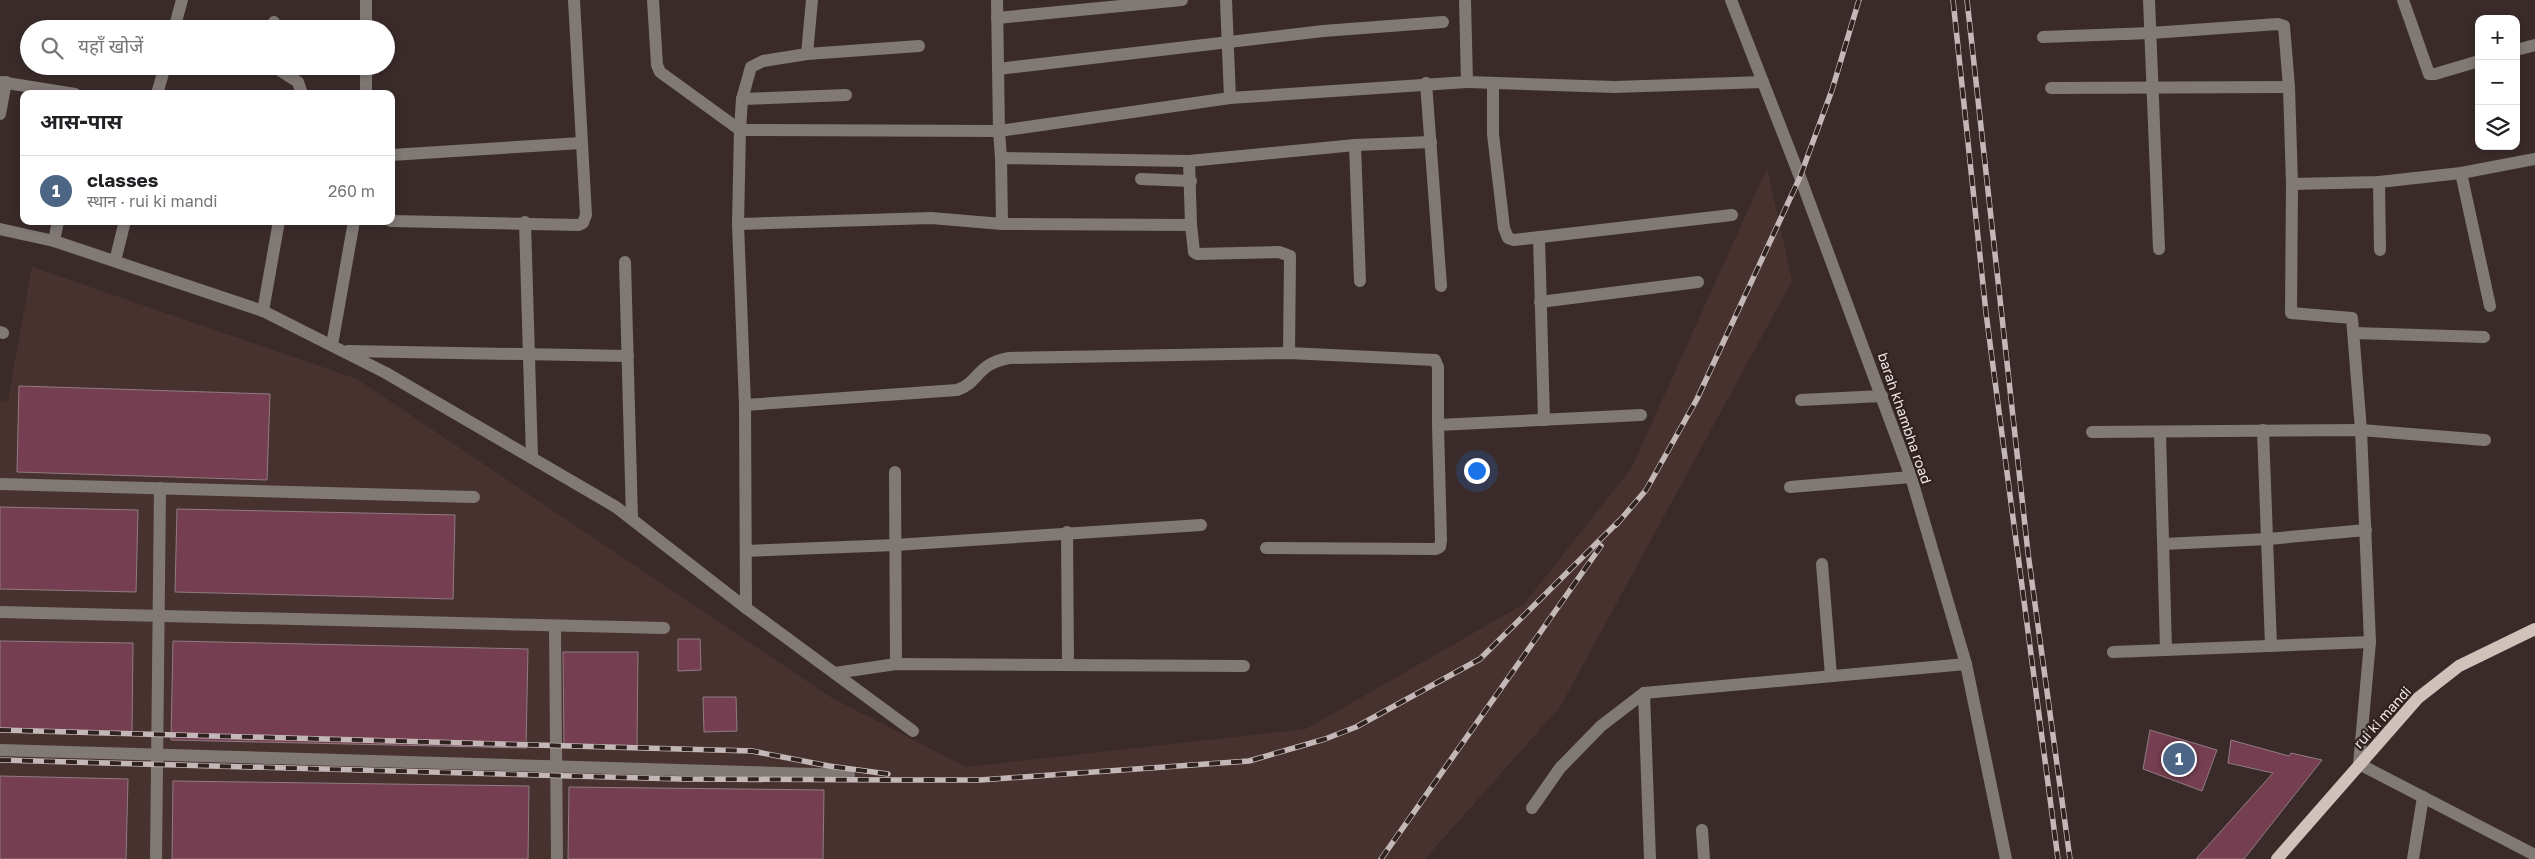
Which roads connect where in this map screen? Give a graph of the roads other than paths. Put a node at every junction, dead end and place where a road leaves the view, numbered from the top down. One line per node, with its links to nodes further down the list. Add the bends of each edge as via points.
1 (182, 0): 14 (street)
2 (366, 0): 15 (street)
3 (574, 0): 48 (street)
4 (653, 0): 45 (street, via 660,72)
5 (812, 0): 23 (street)
6 (997, 0): 13 (street)
7 (1182, 0): 13 (street)
8 (1226, 0): 19 (street)
9 (1466, 0): 30 (street)
10 (1730, 0): 31 (street, barah khambha road)
11 (2149, 0): 17 (street)
12 (2403, 0): 24 (street, via 2429,74)
13 (997, 18): 25 (street)
14 (176, 20)
15 (366, 20)
16 (1443, 22): 19 (street)
17 (2151, 33): 18 (street); 34 (street); 35 (street, via 2284,26)
18 (2043, 36)
19 (1227, 42): 25 (street); 42 (street)
20 (2535, 45): 22 (street)
21 (919, 46): 23 (street)
22 (2520, 49)
23 (807, 54): 43 (street, via 754,64 748,71)
24 (2475, 63)
25 (998, 70): 46 (street)
26 (162, 75): 38 (street)
27 (287, 75): 39 (street, via 298,82)
28 (366, 75): 40 (street)
29 (3, 82): 37 (street); 44 (street)
30 (1467, 82): 32 (street); 33 (street)
31 (1763, 82): 33 (street, via 1615,86); 89 (street, barah khambha road)
32 (1426, 83): 42 (street); 47 (street)
33 (1493, 83): 70 (street, via 1493,134 1505,234 1514,240)
34 (2152, 87): 35 (street); 36 (street); 72 (street)
35 (2289, 87): 58 (street)
36 (2051, 88)
37 (51, 90)
38 (159, 90)
39 (301, 90)
40 (366, 90)
41 (846, 94): 43 (street)
42 (1230, 98): 46 (street)
43 (742, 99): 45 (street)
44 (0, 114)
45 (740, 130): 46 (street); 62 (street)
46 (999, 131): 51 (street)
47 (1431, 142): 49 (street); 78 (street)
48 (581, 143): 50 (street); 61 (street, via 585,221 579,225)
49 (1355, 145): 53 (street); 76 (street)
50 (395, 155)
51 (1002, 158): 53 (street); 63 (street)
52 (2535, 159): 54 (street)
53 (1189, 161): 56 (street)
54 (2461, 173): 57 (street); 80 (street)
55 (1141, 179): 56 (street)
56 (1190, 181): 68 (street)
57 (2379, 182): 58 (street); 73 (street)
58 (2292, 184): 82 (street, via 2291,313 2350,316)
59 (1732, 215): 70 (street)
60 (395, 220): 61 (street)
61 (525, 222): 86 (street)
62 (738, 224): 63 (street, via 931,218); 91 (street)
63 (1002, 224): 68 (street)
64 (57, 225): 71 (street)
65 (124, 225): 74 (street)
66 (278, 225): 81 (street)
67 (353, 225): 84 (street)
68 (1191, 225): 87 (street, via 1192,249 1197,254 1279,252 1290,256)
69 (0, 228): 71 (street)
70 (1539, 237): 79 (street)
71 (54, 242): 74 (street)
72 (2159, 249)
73 (2380, 250)
74 (115, 261): 81 (street)
75 (625, 262): 88 (street)
76 (1360, 281)
77 (1698, 282): 79 (street)
78 (1441, 286)
79 (1540, 302): 93 (street)
80 (2490, 306)
81 (263, 311): 84 (street)
82 (2354, 333): 83 (street); 96 (street)
83 (2484, 337)
84 (332, 345): 85 (street)
85 (344, 351): 86 (street); 100 (street)
86 (528, 353): 88 (street); 100 (street)
87 (1289, 353): 91 (street, via 1009,358 989,363 957,390); 94 (street, via 1435,360 1438,367)
88 (628, 356): 107 (street)
89 (1882, 396): 90 (street); 102 (street, barah khambha road)
90 (1801, 400)
91 (745, 405): 115 (street)
92 (1641, 415): 93 (street)
93 (1544, 420): 94 (street)
94 (1438, 425): 114 (street, via 1440,547 1431,550)
95 (2264, 430): 96 (street); 98 (street); 111 (street)
96 (2361, 430): 99 (street); 109 (street)
97 (2092, 432): 98 (street)
98 (2160, 433): 112 (street)
99 (2484, 440)
100 (532, 458): 107 (street)
101 (895, 472): 113 (street)
102 (1911, 477): 104 (street); 128 (street, barah khambha road)
103 (0, 484): 105 (street)
104 (1790, 486)
105 (160, 488): 106 (street); 119 (street)
106 (474, 498)
107 (632, 519): 117 (street)
108 (1201, 525): 110 (street)
109 (2366, 530): 111 (street); 123 (street)
110 (1067, 532): 113 (street); 129 (street)
111 (2268, 539): 112 (street); 124 (street)
112 (2164, 544): 125 (street)
113 (895, 545): 115 (street); 127 (street)
114 (1266, 548)
115 (746, 551): 117 (street)
116 (1822, 564): 132 (street)
117 (746, 608): 131 (street)
118 (0, 612): 119 (street)
119 (159, 615): 120 (street); 136 (street)
120 (555, 627): 121 (street); 138 (street)
121 (664, 628)
122 (2535, 629): 137 (main road, rui ki mandi, via 2460,666 2418,698)
123 (2370, 642): 124 (street); 137 (street)
124 (2271, 646): 125 (street)
125 (2166, 649): 126 (street)
126 (2113, 652)
127 (896, 664): 129 (street); 131 (street)
128 (1966, 664): 132 (street); 148 (street, barah khambha road)
129 (1068, 665): 130 (street)
130 (1244, 666)
131 (835, 673): 134 (street)
132 (1830, 676): 133 (street)
133 (1644, 693): 141 (street, via 1601,726 1560,768); 146 (street)
134 (912, 732)
135 (0, 750): 136 (street)
136 (157, 755): 138 (street); 144 (street)
137 (2359, 764): 140 (street); 149 (main road, rui ki mandi)
138 (556, 767): 139 (street); 145 (street)
139 (849, 775)
140 (2423, 797): 143 (street); 150 (street)
141 (1532, 808)
142 (1702, 830): 147 (street)
143 (2535, 855)
144 (156, 859)
145 (557, 859)
146 (1650, 859)
147 (1704, 859)
148 (2006, 859)
149 (2277, 859)
150 (2413, 859)

